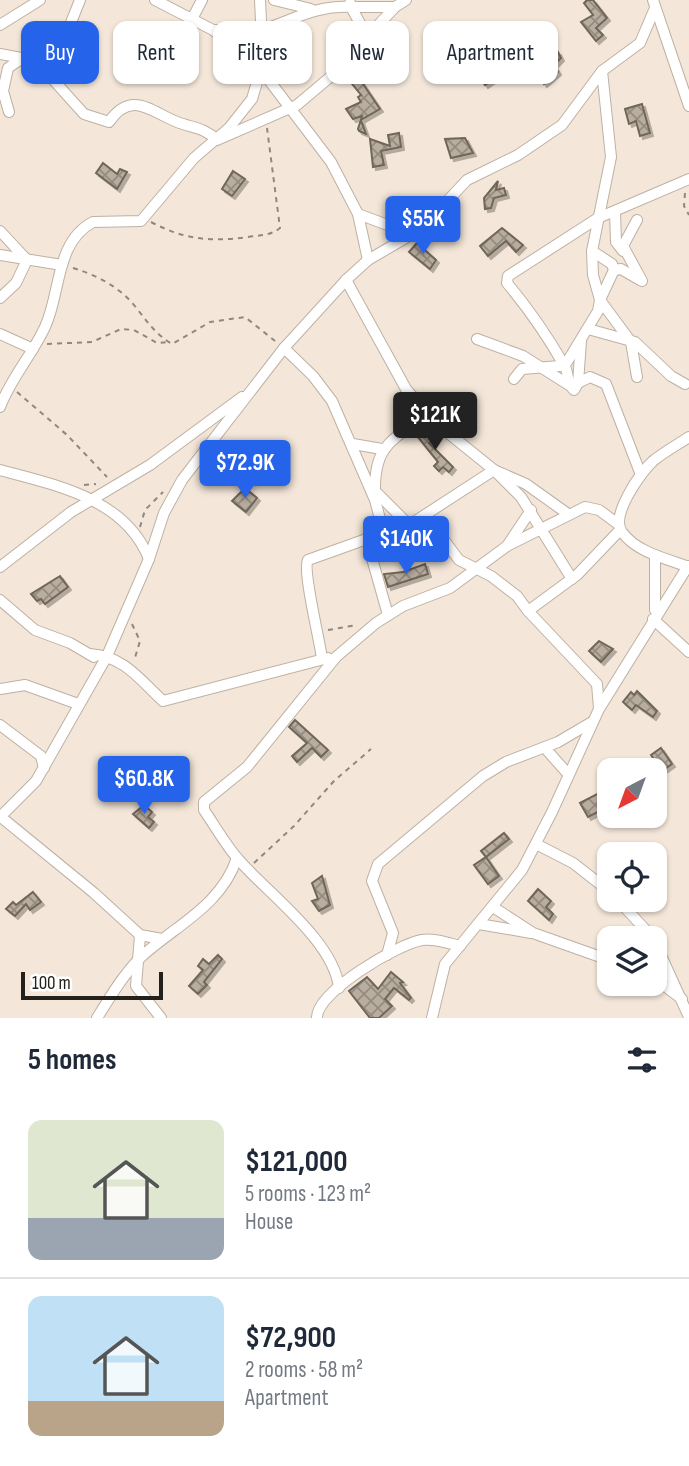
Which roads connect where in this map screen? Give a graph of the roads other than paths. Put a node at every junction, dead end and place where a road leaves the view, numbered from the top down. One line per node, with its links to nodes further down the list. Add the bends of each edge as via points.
1 (40, 0): 18 (street)
2 (80, 0): 13 (street)
3 (155, 0): 12 (street)
4 (202, 0): 12 (street)
5 (260, 0): 14 (street)
6 (274, 0): 11 (street)
7 (406, 0): 10 (street)
8 (350, 3): 10 (street); 11 (street); 16 (street)
9 (654, 4): 22 (street); 23 (street, via 640,43)
10 (395, 7): 17 (street)
11 (314, 9): 15 (street)
12 (192, 19): 19 (street)
13 (72, 21)
14 (261, 21)
15 (286, 21)
16 (359, 21)
17 (381, 21)
18 (0, 25)
19 (213, 30)
20 (0, 54): 21 (street)
21 (21, 58): 31 (street, via 5,73 3,91)
22 (676, 66): 24 (street); 29 (street)
23 (602, 71): 36 (street, via 611,157); 38 (street, via 562,125 518,155 467,180)
24 (689, 78)
25 (326, 80): 30 (street)
26 (58, 84): 32 (street, via 84,114 109,122 124,106 139,105)
27 (257, 84): 32 (street, via 252,99)
28 (272, 84): 30 (street)
29 (689, 106)
30 (291, 109): 32 (street); 35 (street, via 323,149)
31 (9, 112)
32 (217, 139): 45 (street, via 194,158 144,218 86,225 72,240)
33 (688, 180): 34 (street)
34 (615, 212): 36 (street); 41 (street, via 616,242)
35 (358, 214): 38 (street, via 393,227); 44 (street)
36 (598, 218): 40 (street); 57 (street, via 506,279)
37 (637, 220): 41 (street)
38 (421, 229): 44 (street)
39 (0, 232): 43 (street)
40 (592, 251): 46 (street); 49 (street)
41 (624, 251): 46 (street, via 642,281)
42 (0, 255): 43 (street)
43 (27, 260): 45 (street); 48 (street, via 16,283)
44 (368, 260): 47 (street)
45 (61, 265): 56 (street, via 52,309)
46 (614, 270): 49 (street)
47 (346, 280): 55 (street); 65 (street, via 396,376)
48 (0, 298)
49 (600, 300): 50 (street); 54 (street)
50 (588, 329): 53 (street); 54 (street)
51 (0, 334): 56 (street)
52 (477, 339): 58 (street)
53 (581, 341): 57 (street); 61 (street)
54 (631, 342): 59 (street); 62 (street)
55 (284, 348): 63 (street); 67 (street, via 324,389)
56 (33, 349): 64 (street)
57 (564, 363): 58 (street); 61 (street)
58 (540, 367): 60 (street, via 522,369); 61 (street)
59 (637, 377)
60 (514, 379)
61 (573, 384): 71 (street, via 590,377 606,384)
62 (685, 384)
63 (252, 390): 73 (street, via 118,485); 82 (street, via 182,480 164,513)
64 (0, 407)
65 (428, 414): 68 (street); 70 (street)
66 (689, 437): 71 (street, via 654,460)
67 (353, 444): 68 (street); 72 (street)
68 (382, 449): 72 (street)
69 (0, 470): 73 (street, via 62,487)
70 (494, 470): 74 (street); 75 (street, via 526,484); 76 (street)
71 (641, 475): 77 (street, via 628,495)
72 (375, 495): 76 (street, via 397,516); 79 (street, via 380,519)
73 (89, 500): 82 (street, via 115,514 141,538); 84 (street)
74 (531, 510): 78 (street); 80 (street)
75 (568, 514): 77 (street, via 592,506); 78 (street)
76 (414, 522): 79 (street); 85 (street, via 435,528 459,560)
77 (619, 527): 81 (street, via 633,544); 86 (street)
78 (542, 528): 80 (street); 86 (street)
79 (374, 537): 89 (street, via 371,555); 95 (street, via 306,562)
80 (507, 546): 85 (street)
81 (655, 555): 83 (street); 90 (street)
82 (149, 559): 93 (street)
83 (688, 566): 90 (street)
84 (0, 567)
85 (476, 569): 88 (street, via 507,588); 89 (street, via 450,588)
86 (572, 579): 88 (street)
87 (0, 600): 92 (street, via 36,630)
88 (528, 611): 99 (street, via 597,684)
89 (388, 615): 94 (street)
90 (654, 616): 91 (street); 99 (street)
91 (689, 652)
92 (90, 654): 93 (street); 96 (street)
93 (107, 656): 95 (street, via 131,668 167,700); 96 (street)
94 (336, 657): 95 (street); 107 (street, via 247,767 202,806)
95 (322, 659)
96 (101, 667): 98 (street)
97 (0, 689): 98 (street, via 24,685)
98 (78, 704): 103 (street)
99 (599, 709): 100 (street)
100 (593, 722): 102 (street); 104 (street)
101 (0, 725): 103 (street, via 41,756)
102 (545, 748): 104 (street); 113 (street, via 483,776 378,864 372,881)
103 (44, 768): 105 (street)
104 (568, 774): 106 (street)
105 (0, 817): 115 (street)
106 (536, 844): 108 (street); 109 (street)
107 (237, 858): 116 (street, via 209,903); 123 (street, via 291,913)
108 (597, 882)
109 (493, 907): 111 (street); 114 (street)
110 (629, 912): 112 (street)
111 (479, 925): 114 (street); 118 (street)
112 (642, 926)
113 (393, 933): 117 (street); 119 (street)
114 (533, 933): 120 (street)
115 (140, 935): 116 (street); 121 (street)
116 (162, 939): 121 (street)
117 (409, 943): 118 (street, via 427,940); 119 (street)
118 (460, 946): 132 (street, via 442,971)
119 (387, 955): 124 (street)
120 (597, 956)
121 (139, 959): 129 (street); 130 (street, via 136,986)
122 (667, 965): 127 (street)
123 (336, 969): 124 (street); 125 (street)
124 (359, 971): 125 (street)
125 (339, 988): 131 (street, via 320,1006)
126 (667, 988): 127 (street)
127 (686, 1002): 128 (street)
128 (689, 1017)
129 (97, 1018)
130 (161, 1018)
131 (317, 1018)
132 (432, 1018)

